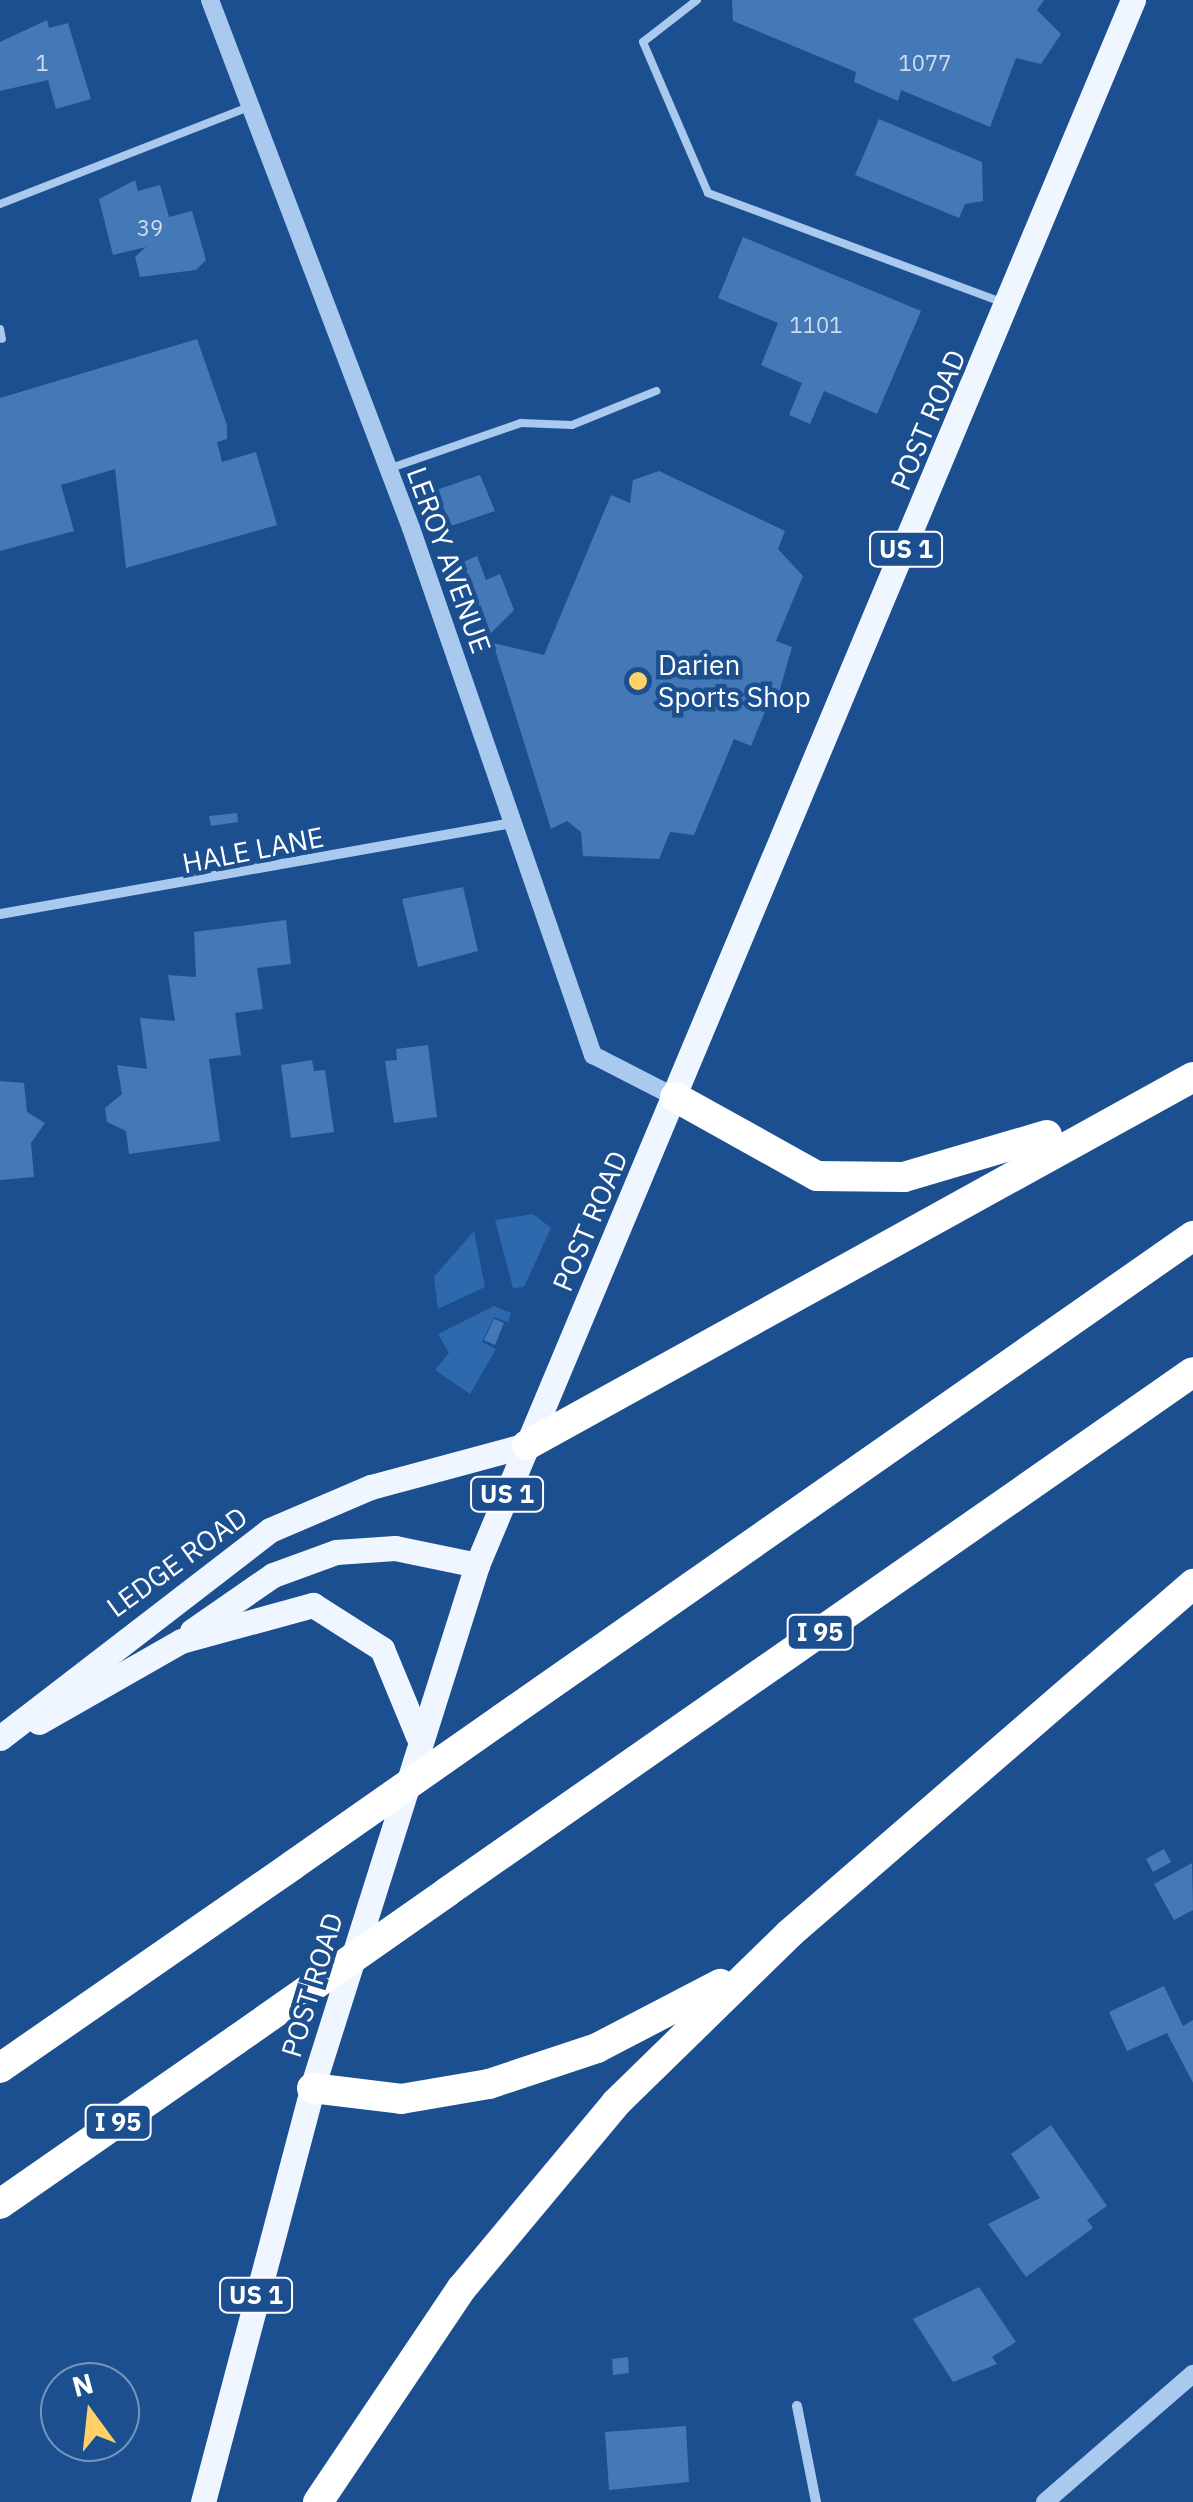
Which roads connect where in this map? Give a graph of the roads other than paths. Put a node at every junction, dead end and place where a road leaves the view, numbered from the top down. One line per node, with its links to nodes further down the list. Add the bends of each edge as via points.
1 (210, 0): 4 (street, LEROY AVENUE)
2 (697, 0): 6 (lane, via 643,42 708,193)
3 (1134, 0): 6 (main road, POST ROAD / US 1)
4 (250, 107): 5 (lane); 8 (street, LEROY AVENUE)
5 (0, 204)
6 (1010, 305): 12 (main road, POST ROAD / US 1)
7 (656, 391): 8 (lane, via 572,425 521,423)
8 (388, 469): 9 (street, LEROY AVENUE)
9 (512, 823): 10 (street, HALE LANE); 12 (street, LEROY AVENUE, via 592,1055)
10 (0, 914)
11 (1193, 1076): 12 (highway, via 991,1154 860,1180 777,1160); 15 (highway)
12 (675, 1097): 15 (main road, POST ROAD / US 1)
13 (1193, 1236): 22 (highway, bridge)
14 (1193, 1372): 24 (highway, I 95, bridge)
15 (527, 1445): 16 (main road, POST ROAD / US 1); 20 (main road, LEDGE ROAD, via 371,1487 270,1530)
16 (478, 1565): 18 (main road, LEDGE ROAD, via 396,1548 336,1552 244,1592); 19 (main road, POST ROAD / US 1)
17 (1193, 1584): 21 (highway)
18 (181, 1641): 19 (main road, LEDGE ROAD, via 288,1606 335,1611 382,1649); 20 (main road, LEDGE ROAD)
19 (418, 1736): 23 (main road, POST ROAD / US 1)
20 (0, 1741)
21 (789, 1934): 23 (highway, via 649,2026 546,2067 443,2095); 28 (highway, via 560,2162 408,2362)
22 (0, 2068)
23 (312, 2088): 27 (main road, POST ROAD / US 1)
24 (0, 2204)
25 (1193, 2374): 30 (street)
26 (797, 2406): 29 (street)
27 (203, 2502)
28 (318, 2502)
29 (816, 2502)
30 (1045, 2502)

